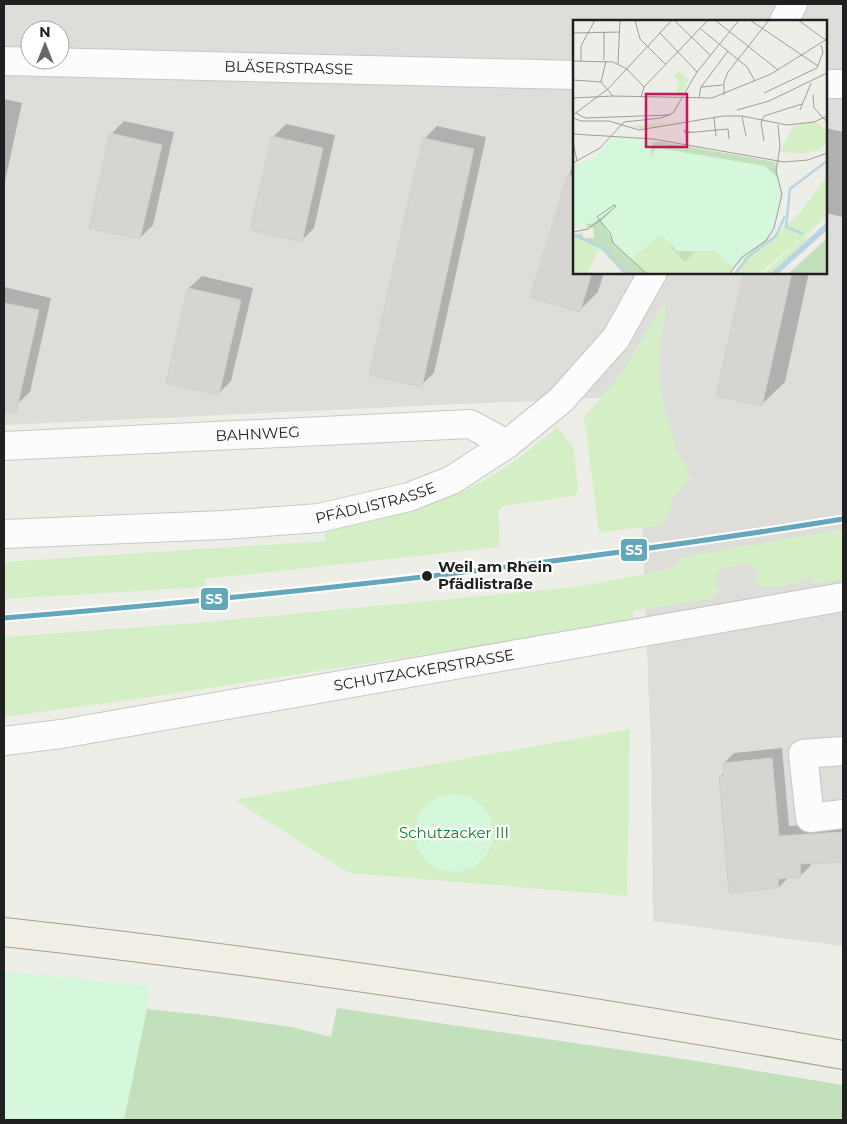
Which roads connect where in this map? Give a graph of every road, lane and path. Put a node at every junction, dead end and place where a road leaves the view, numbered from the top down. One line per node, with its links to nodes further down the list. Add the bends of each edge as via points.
1 (793, 4): 2 (street)
2 (785, 20)
3 (4, 61): 4 (street, BLÄSERSTRASSE)
4 (573, 74)
5 (827, 84): 6 (street)
6 (843, 84)
7 (652, 274): 8 (street, PFÄDLISTRASSE, via 616,338 561,400)
8 (507, 444): 9 (street, BAHNWEG, via 470,424); 10 (street, PFÄDLISTRASSE, via 452,480 409,497 319,518)
9 (4, 446)
10 (4, 534)
11 (843, 597): 12 (street, SCHUTZACKERSTRASSE)
12 (4, 741)
13 (843, 751): 14 (street, via 803,754 810,818)
14 (843, 814)
15 (4, 932): 16 (main road, via 407,984)
16 (843, 1055)

